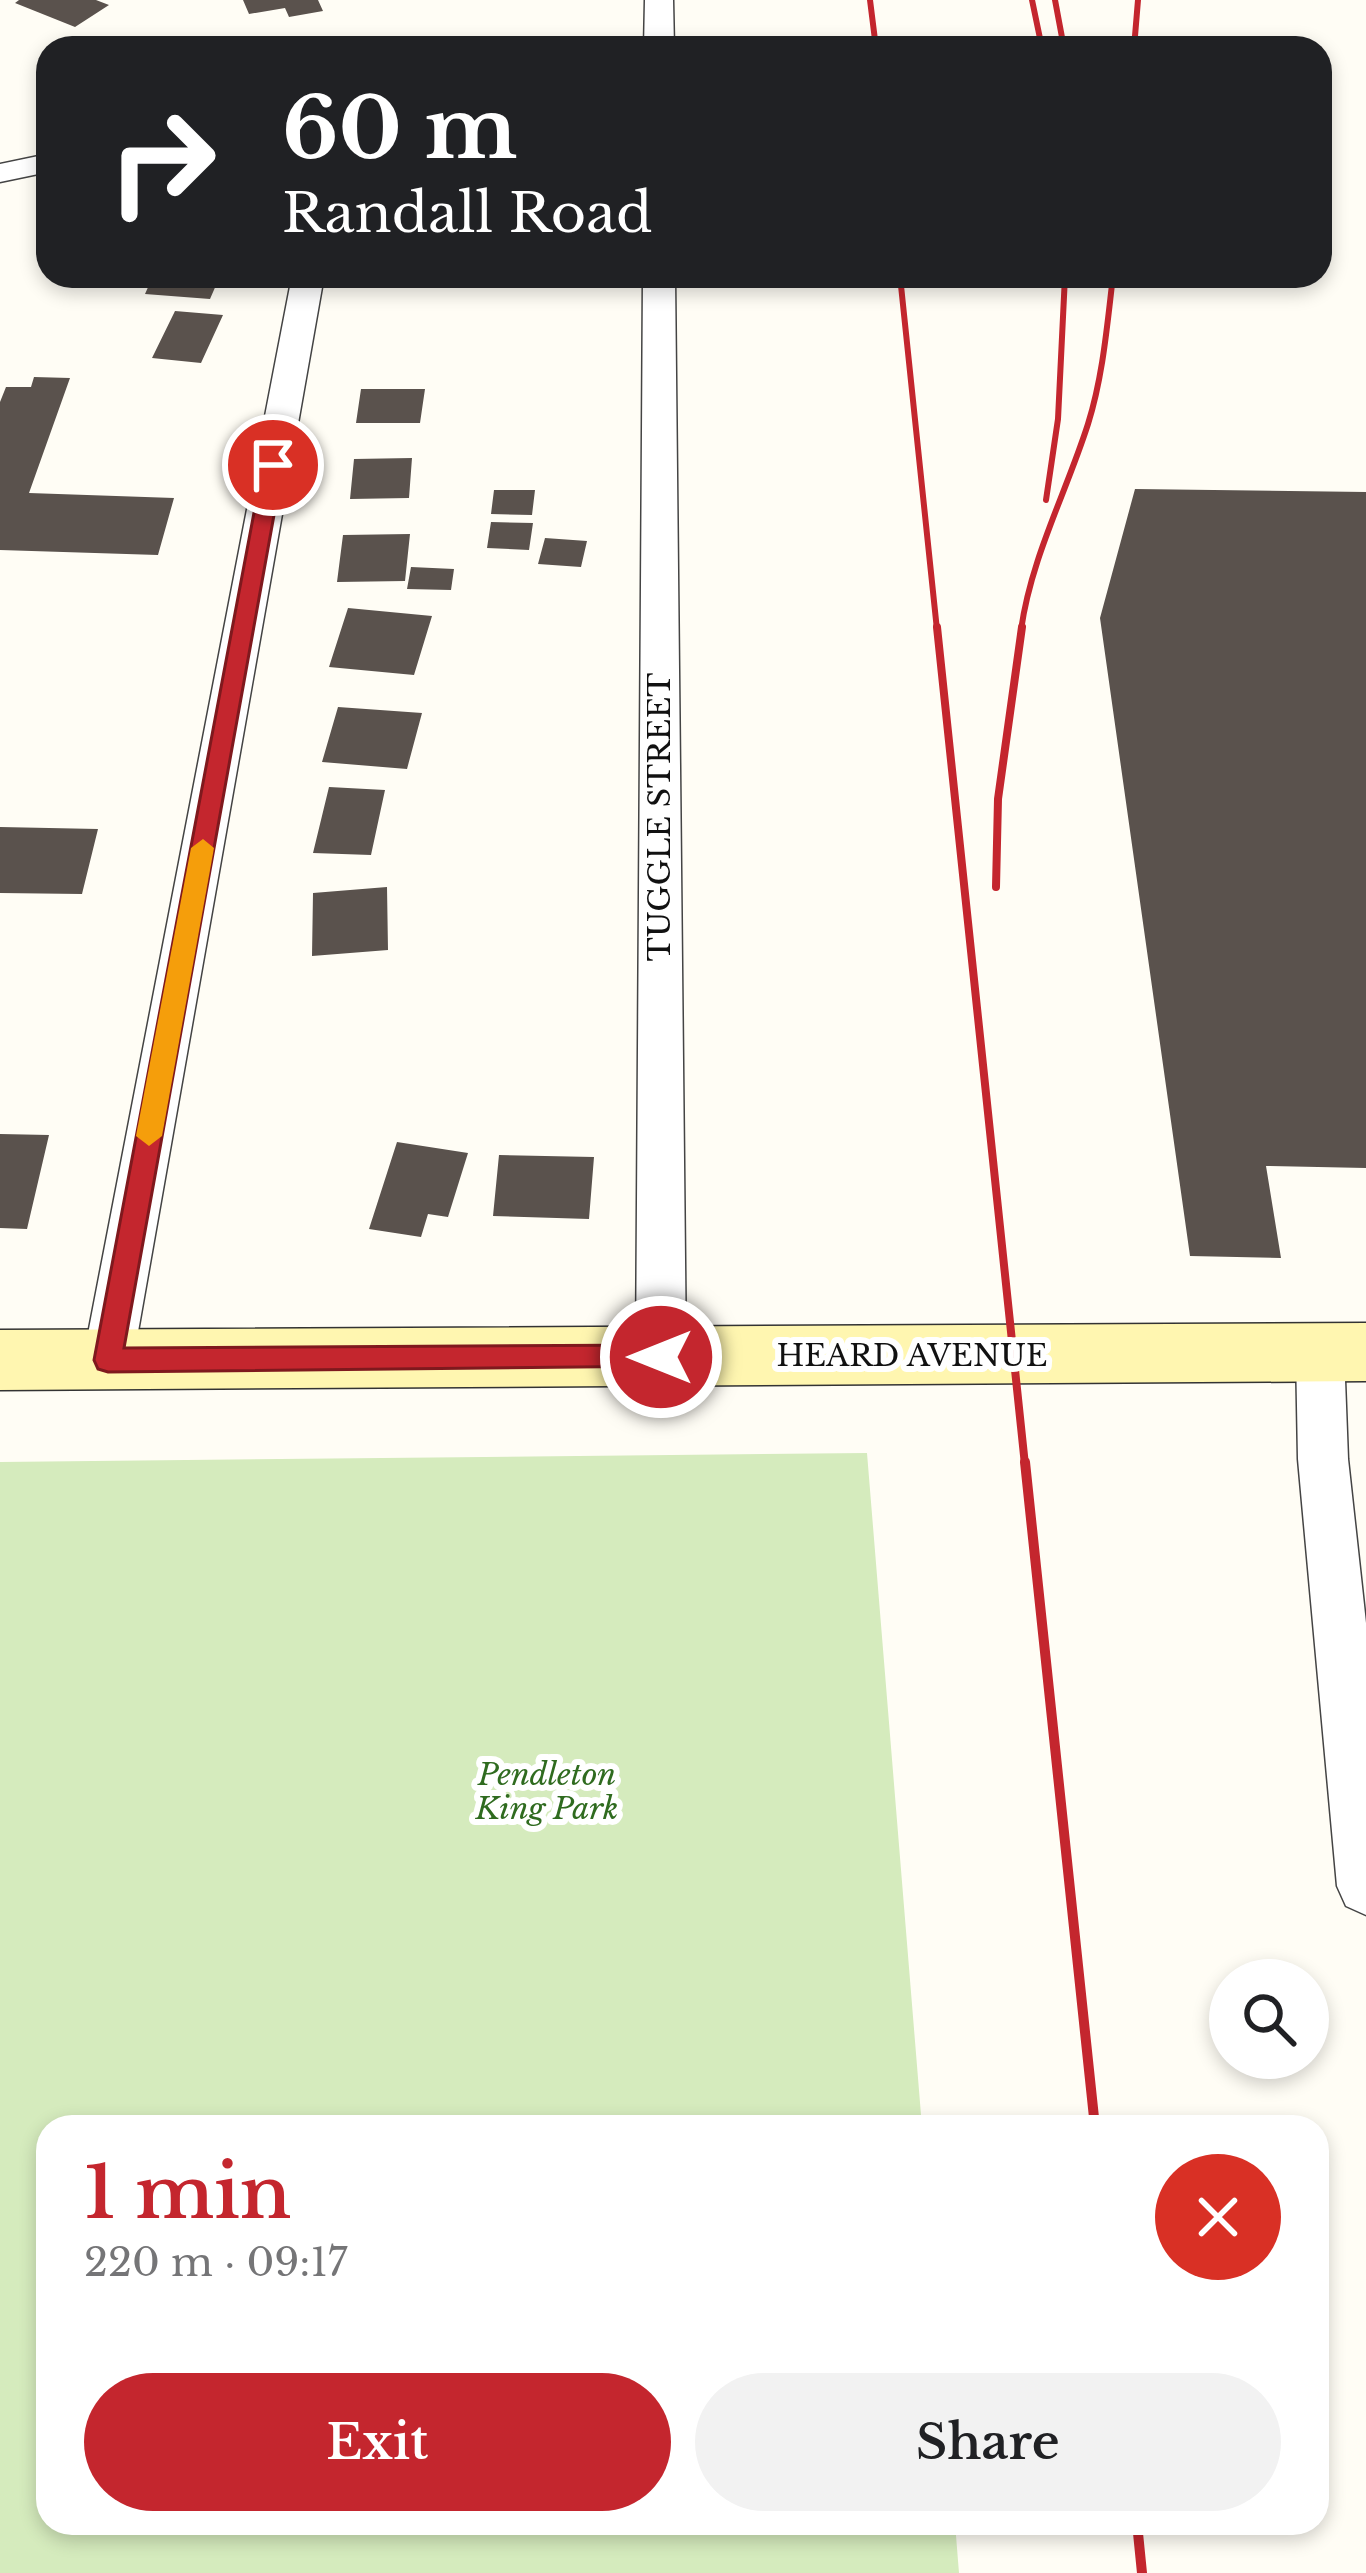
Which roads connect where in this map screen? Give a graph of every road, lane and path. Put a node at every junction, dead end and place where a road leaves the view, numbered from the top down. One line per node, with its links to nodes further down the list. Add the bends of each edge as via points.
1 (659, 0): 2 (street)
2 (653, 36)
3 (36, 166): 4 (street)
4 (0, 173)
5 (306, 288): 10 (street)
6 (659, 288): 8 (street, TUGGLE STREET)
7 (1343, 1353): 8 (street, HEARD AVENUE); 11 (street, via 1323,1459)
8 (661, 1357): 10 (street, HEARD AVENUE)
9 (0, 1360): 10 (street, HEARD AVENUE)
10 (108, 1360)
11 (1366, 1886)

